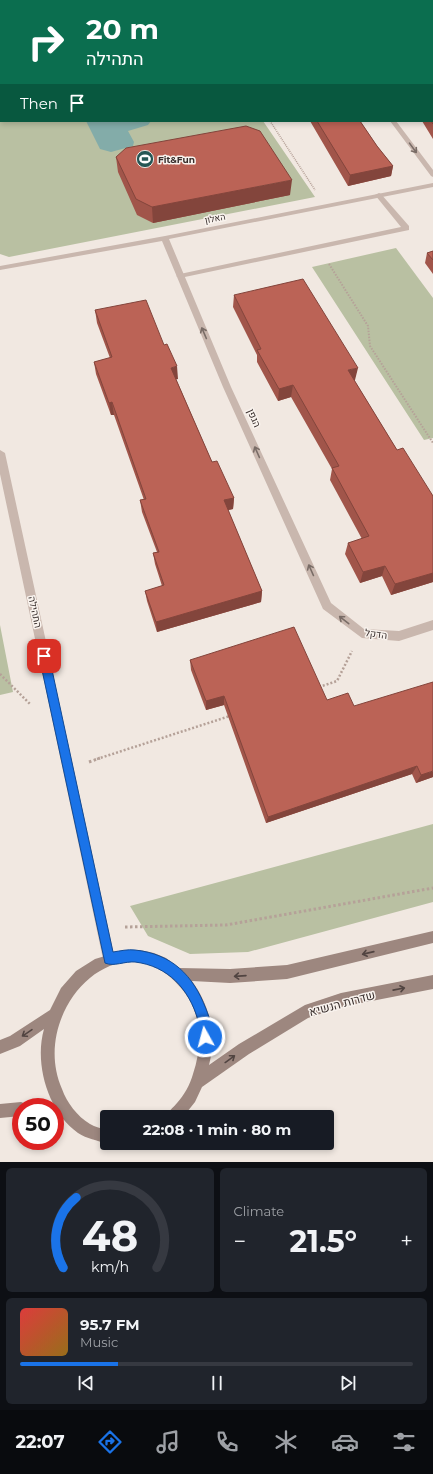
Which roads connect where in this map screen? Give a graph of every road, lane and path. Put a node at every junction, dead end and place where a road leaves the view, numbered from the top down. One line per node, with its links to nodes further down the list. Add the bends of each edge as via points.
1 (271, 122): 6 (path)
2 (394, 122): 3 (street, one-way to 3)
3 (433, 175)
4 (433, 185): 5 (street, האלון)
5 (379, 195): 6 (street, האלון); 8 (street, via 406,228)
6 (325, 206): 7 (street, האלון)
7 (165, 238): 9 (street, האלון); 10 (street, הגפן)
8 (318, 246): 10 (street); 11 (path, via 368,326 370,346)
9 (0, 268)
10 (180, 276): 13 (street, הגפן, one-way to 10)
11 (433, 443)
12 (0, 453): 18 (street, התהילה)
13 (327, 606): 15 (street, הדקל, one-way to 13)
14 (433, 625): 15 (street, הדקל, via 399,636)
15 (362, 633): 16 (path, via 337,681)
16 (315, 689)
17 (233, 715): 18 (path)
18 (69, 769): 20 (street, התהילה)
19 (433, 888): 20 (path, via 226,924)
20 (102, 928): 22 (street, התהילה)
21 (433, 938): 23 (main road, one-way to 23, via 287,972 230,976)
22 (109, 959): 23 (main road, via 133,956 157,960); 25 (main road, via 86,971 66,990)
23 (178, 974): 27 (main road, via 194,995 204,1022 206,1052)
24 (433, 982): 27 (main road, שדרות הנשיא, one-way to 24, via 244,1049 305,1012 341,1000)
25 (53, 1015): 26 (main road, one-way to 26, via 15,1041); 28 (main road, via 47,1040 47,1067)
26 (0, 1047)
27 (198, 1082): 30 (main road)
28 (56, 1098)
29 (12, 1109): 31 (main road)
30 (181, 1110)
31 (0, 1111)
32 (64, 1114): 33 (main road, via 86,1130)
33 (100, 1135)

